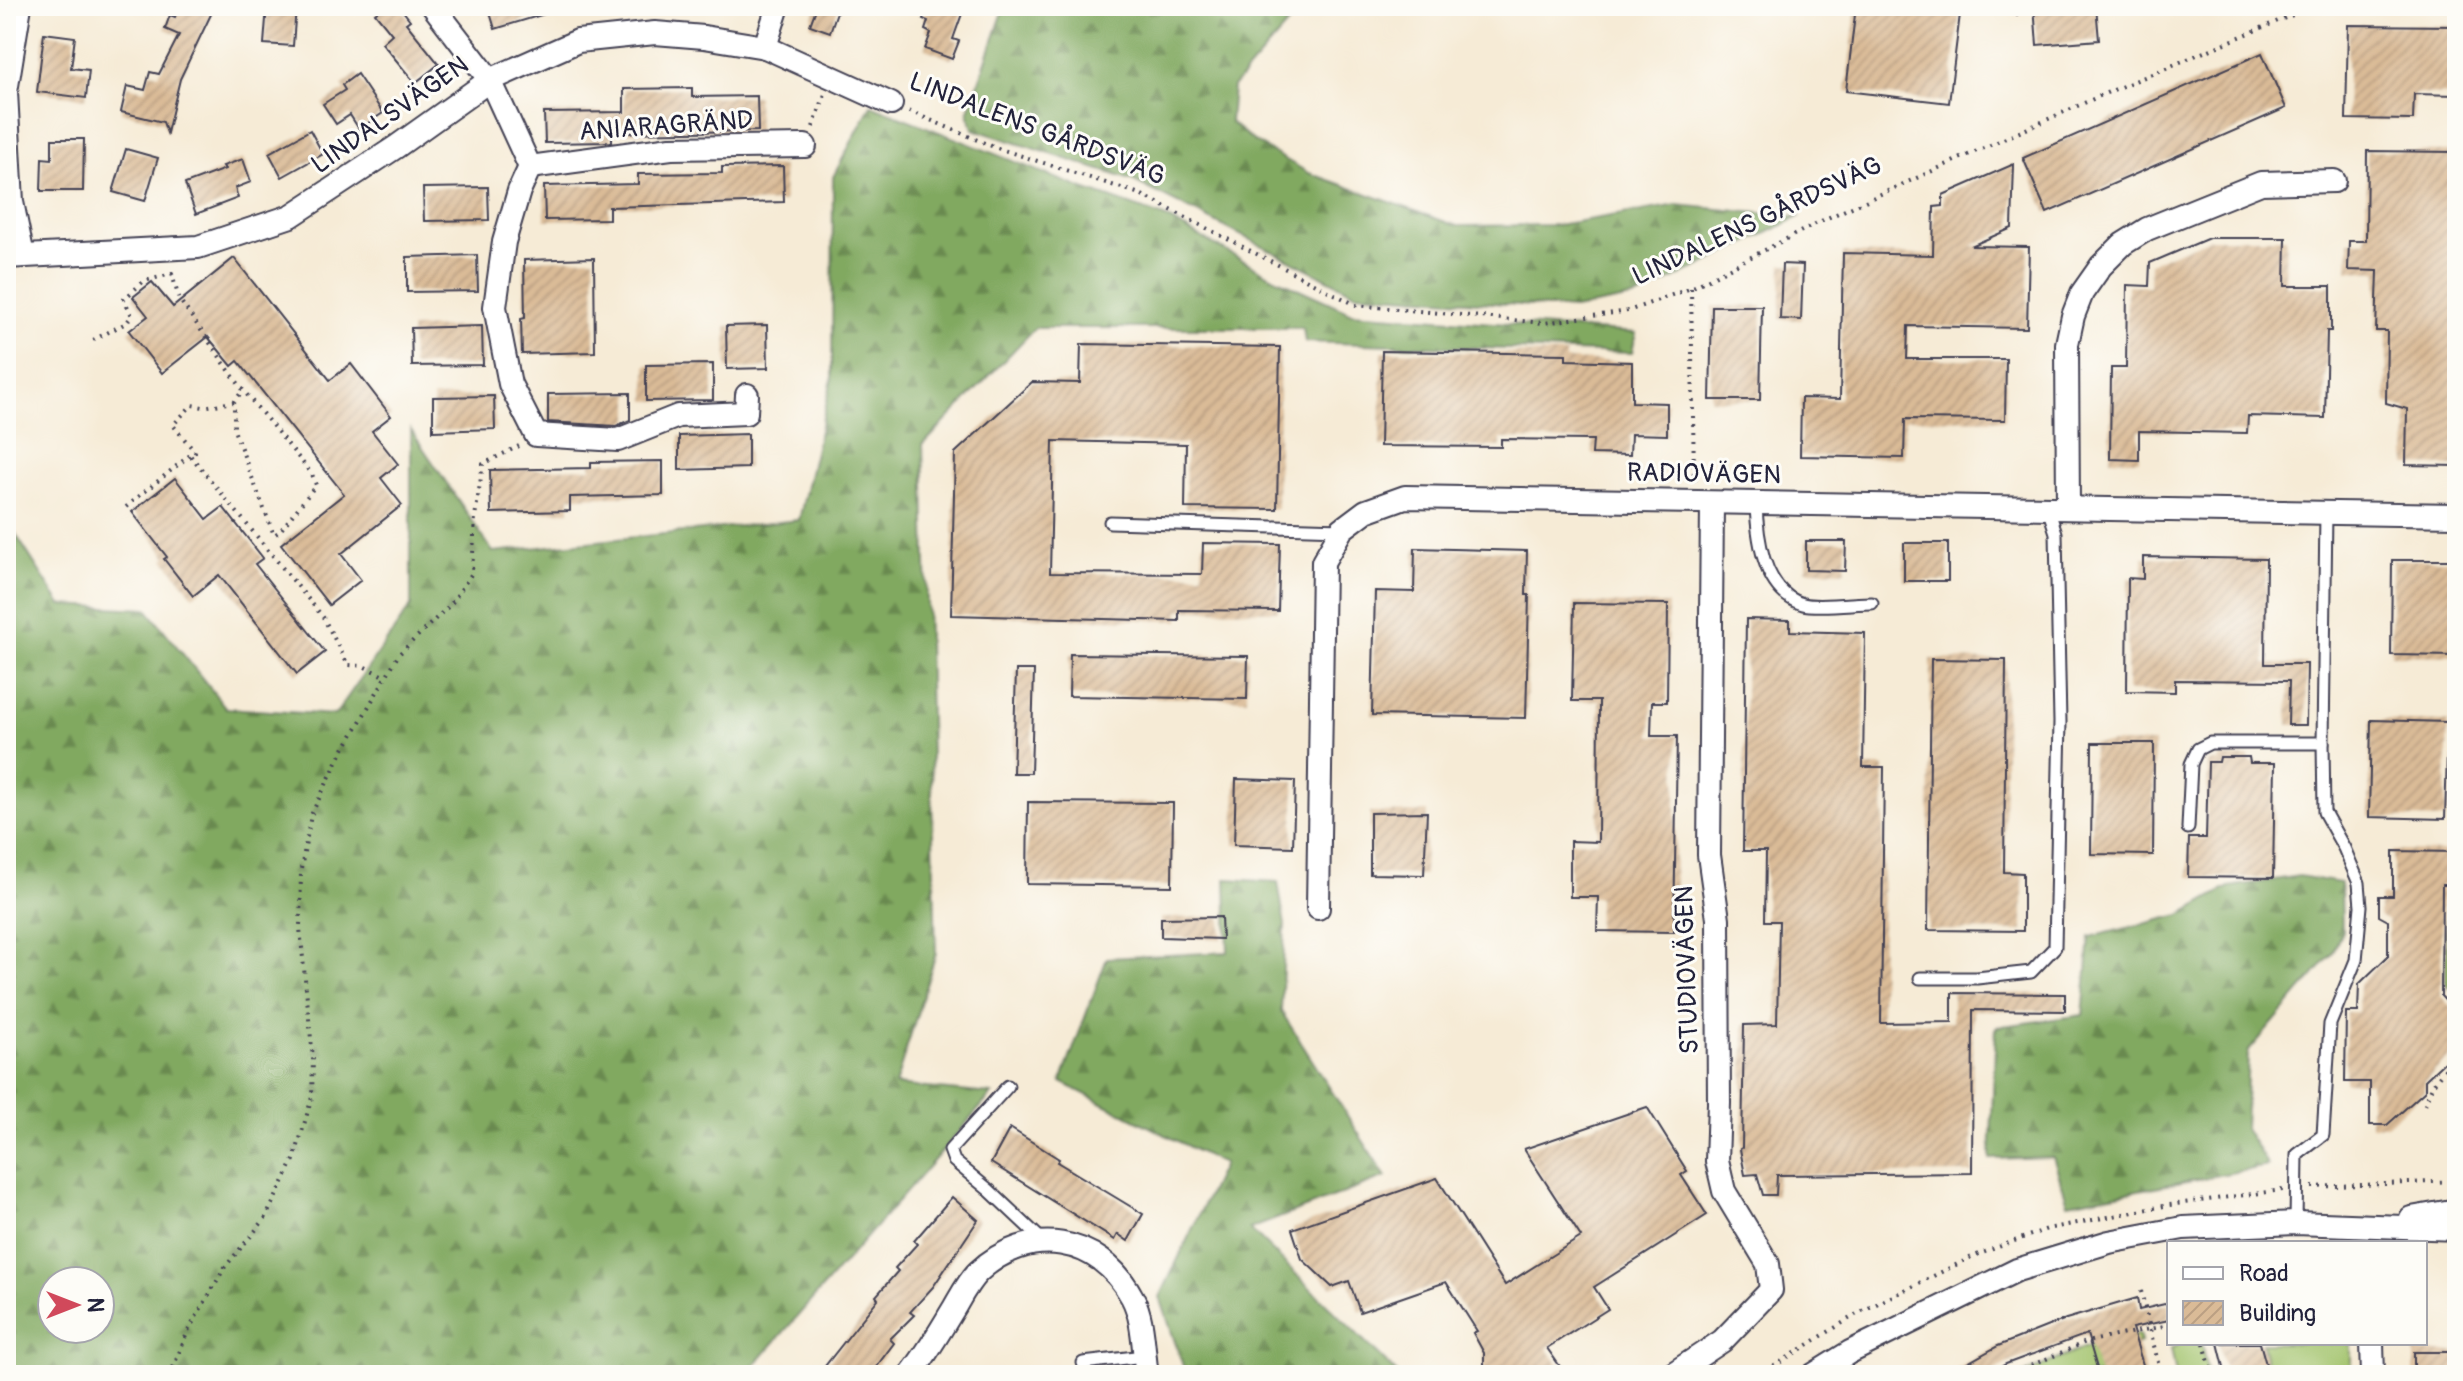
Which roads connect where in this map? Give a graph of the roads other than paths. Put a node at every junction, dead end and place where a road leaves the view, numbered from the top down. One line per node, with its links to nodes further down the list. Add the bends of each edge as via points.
1 (20, 6): 10 (street, via 6,92)
2 (433, 6): 5 (street)
3 (778, 6): 4 (street)
4 (765, 47): 5 (street, LINDALSVÄGEN, via 655,33 578,41); 6 (street, LINDALENS GÅRDSVÄG)
5 (490, 80): 8 (street); 10 (street, LINDALSVÄGEN, via 291,216 198,247)
6 (891, 104)
7 (805, 146): 8 (street, ANIARAGRÄND, via 671,148)
8 (530, 167): 11 (street, via 504,242 495,307 510,384 536,435 618,440 678,416)
9 (2334, 181): 14 (street, via 2261,183 2147,229 2101,266 2082,293 2067,344)
10 (14, 257)
11 (747, 404)
12 (1712, 503): 13 (street, RADIOVÄGEN); 18 (street, RADIOVÄGEN, via 1405,497 1366,511); 34 (street, STUDIOVÄGEN, via 1709,855 1718,919 1717,1161 1724,1191 1768,1264 1771,1290 1722,1341)
13 (1756, 503): 14 (street, RADIOVÄGEN); 19 (lane, via 1761,558 1782,590 1804,604)
14 (2058, 508): 15 (street, RADIOVÄGEN); 23 (lane, via 2055,947 2031,972)
15 (2326, 512): 16 (street, RADIOVÄGEN); 20 (lane)
16 (2457, 515)
17 (1110, 522): 18 (lane)
18 (1342, 529): 22 (street, RADIOVÄGEN, via 1323,562)
19 (1872, 603)
20 (2323, 743): 21 (lane, via 2210,743 2198,749 2191,764); 26 (lane, via 2324,812 2359,883 2361,906 2356,960 2330,1024 2323,1135 2297,1155)
21 (2188, 828)
22 (1318, 908)
23 (1920, 978)
24 (1008, 1086): 29 (lane, via 950,1150 954,1161)
25 (2457, 1210): 28 (street)
26 (2296, 1223): 28 (street); 35 (street, via 2183,1228 2109,1242 2017,1270)
27 (2457, 1229): 28 (street)
28 (2370, 1234)
29 (1044, 1243): 32 (street, via 1083,1249 1111,1267 1133,1298); 33 (street, via 1014,1247 974,1276)
30 (2372, 1345): 36 (street)
31 (1083, 1363): 32 (lane)
32 (1146, 1365)
33 (910, 1375)
34 (1671, 1375)
35 (1813, 1375)
36 (2373, 1375)

